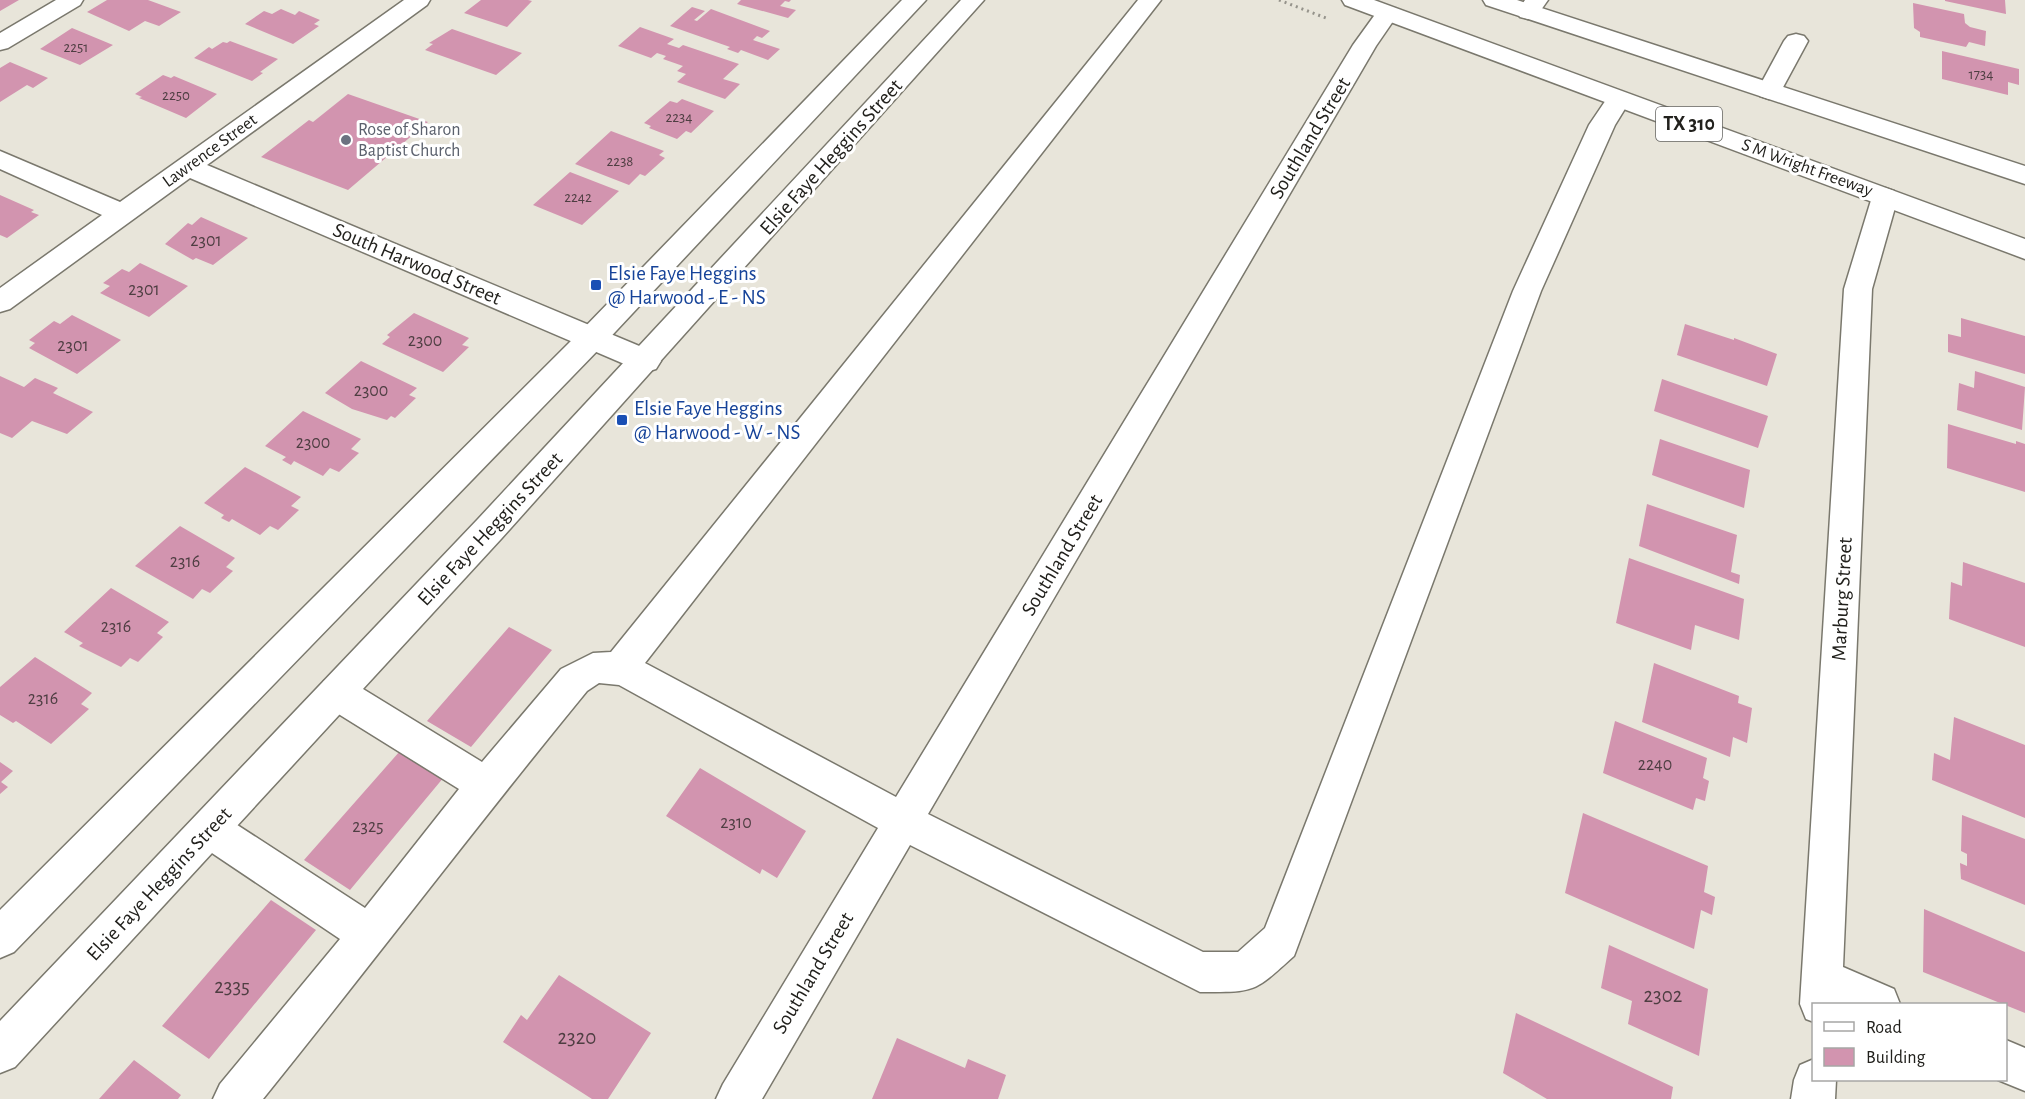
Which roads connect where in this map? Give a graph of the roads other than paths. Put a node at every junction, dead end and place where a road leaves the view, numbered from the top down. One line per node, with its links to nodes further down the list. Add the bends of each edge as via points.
1 (72, 0): 11 (main road)
2 (419, 0): 15 (main road, Lawrence Street)
3 (915, 0): 21 (main road)
4 (973, 0): 22 (main road, Elsie Faye Heggins Street)
5 (1150, 0): 23 (main road)
6 (1353, 0): 9 (main road, S M Wright Freeway / TX 310)
7 (1494, 0): 8 (main road, TX 310)
8 (1533, 6): 12 (main road, TX 310)
9 (1387, 14): 13 (main road, S M Wright Freeway / TX 310); 26 (main road, Southland Street)
10 (1796, 41): 12 (main road)
11 (0, 44)
12 (1769, 91): 16 (main road, TX 310)
13 (1619, 99): 17 (main road, S M Wright Freeway / TX 310); 26 (main road, via 1602,125 1527,291 1280,942 1246,972 1200,972)
14 (0, 159): 18 (main road)
15 (188, 167): 18 (main road, Lawrence Street); 21 (main road, South Harwood Street)
16 (2025, 175)
17 (1886, 197): 19 (main road, S M Wright Freeway / TX 310); 30 (main road, Marburg Street, via 1858,289)
18 (123, 214): 20 (main road, Lawrence Street)
19 (2025, 249)
20 (0, 302)
21 (592, 338): 22 (main road, South Harwood Street); 29 (main road)
22 (646, 362): 24 (main road, Elsie Faye Heggins Street)
23 (619, 669): 25 (main road, via 601,666 574,680); 26 (main road)
24 (337, 693): 25 (main road); 27 (main road, Elsie Faye Heggins Street)
25 (486, 784): 28 (main road)
26 (903, 822): 37 (main road, Southland Street)
27 (211, 830): 28 (main road); 32 (main road, Elsie Faye Heggins Street)
28 (369, 935): 36 (main road)
29 (0, 938)
30 (1822, 992): 31 (main road)
31 (1870, 1003)
32 (0, 1052)
33 (2007, 1061): 34 (main road)
34 (2025, 1070)
35 (1815, 1081): 38 (main road)
36 (235, 1099)
37 (738, 1099)
38 (1813, 1099)

